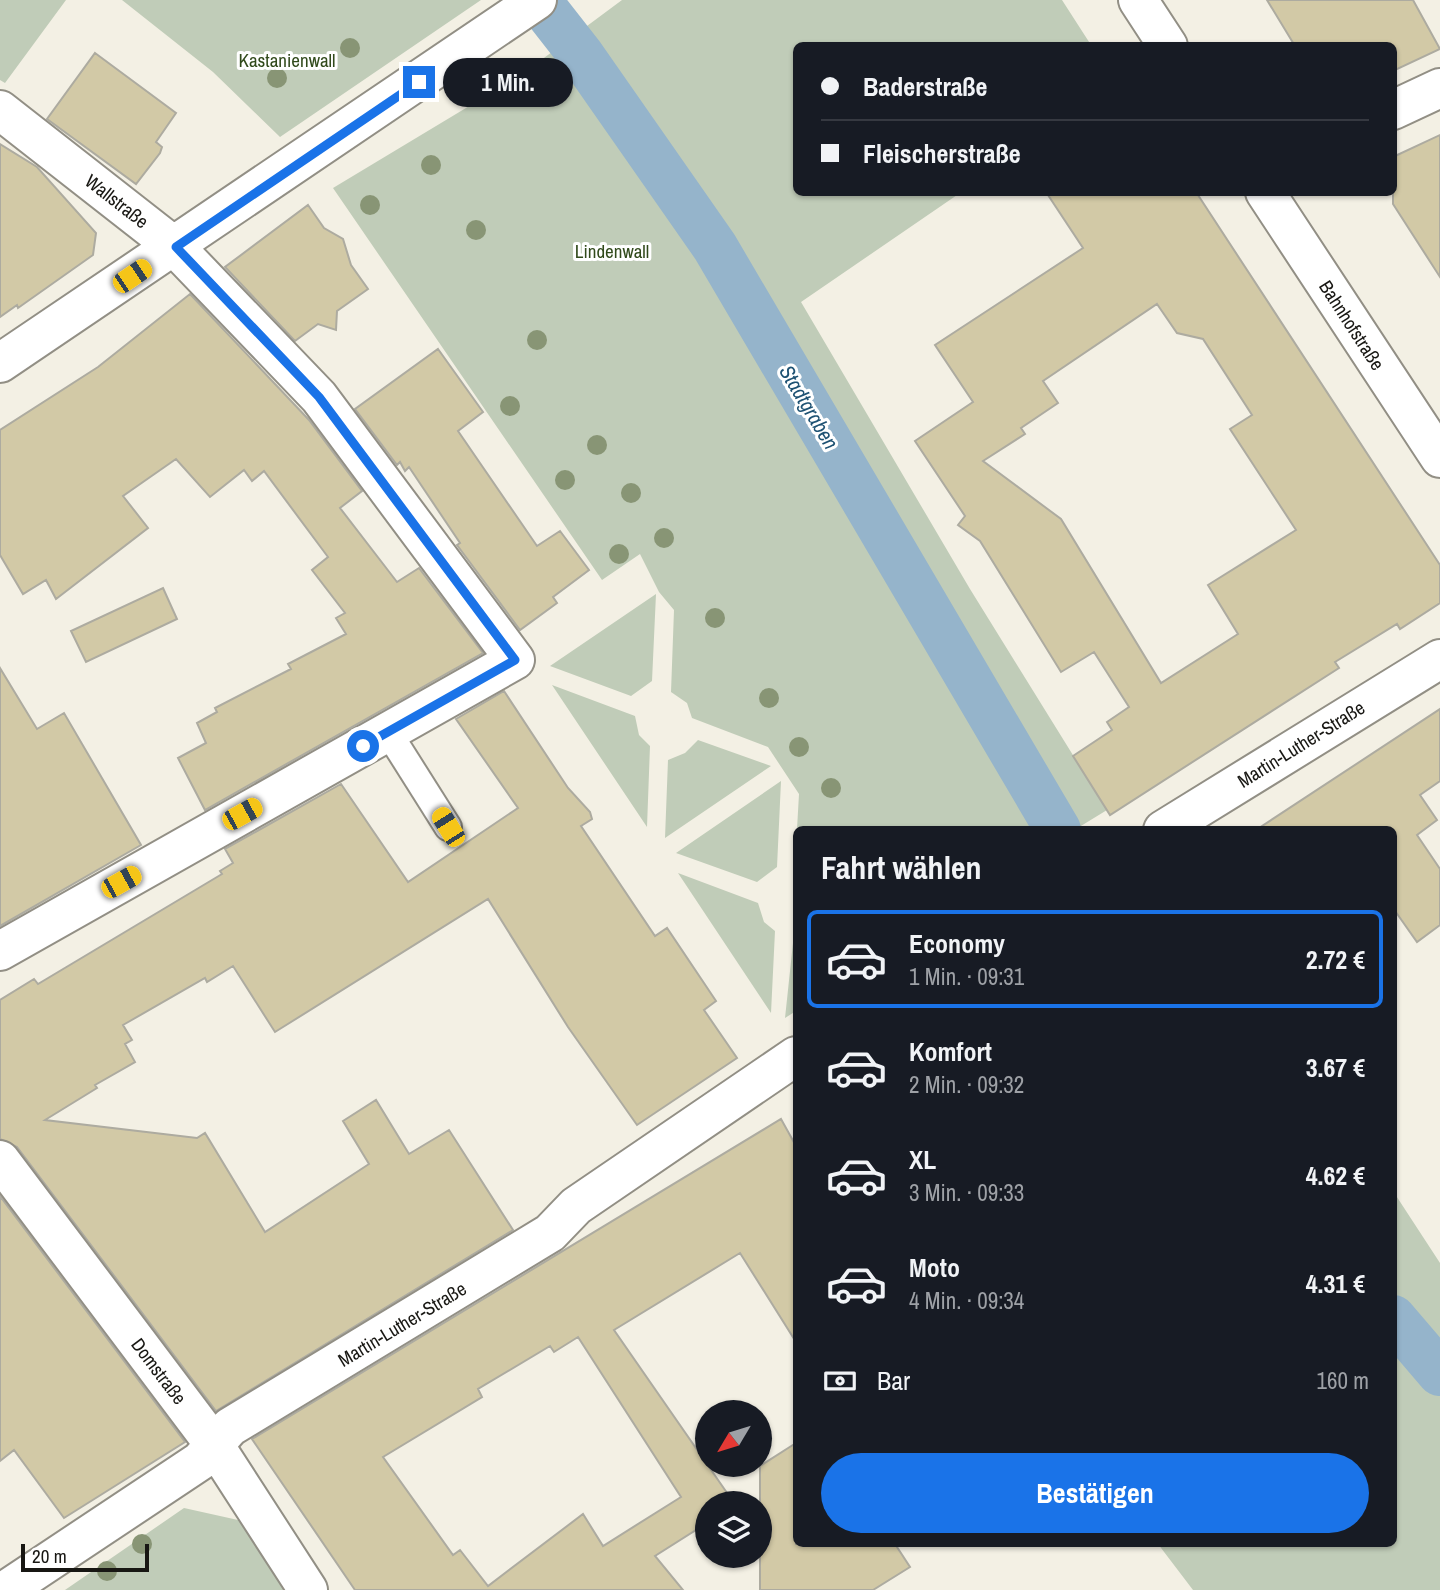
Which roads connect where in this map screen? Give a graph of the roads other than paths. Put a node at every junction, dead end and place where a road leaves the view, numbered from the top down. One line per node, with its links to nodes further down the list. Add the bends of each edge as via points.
1 (537, 0): 8 (street)
2 (1138, 0): 3 (street)
3 (1165, 42)
4 (1440, 88): 5 (street)
5 (1397, 108)
6 (0, 110): 8 (street, Wallstraße)
7 (1268, 196): 10 (street, Bahnhofstraße)
8 (176, 247): 9 (street); 12 (street, Wallstraße, via 319,397 515,660)
9 (0, 363)
10 (1440, 458)
11 (1440, 659): 13 (street, Martin-Luther-Straße)
12 (388, 732): 14 (lane); 15 (street)
13 (1169, 826)
14 (448, 827)
15 (0, 951)
16 (793, 1058): 18 (street, Martin-Luther-Straße, via 576,1206 550,1233 230,1427)
17 (0, 1160): 18 (street, Domstraße)
18 (213, 1443): 19 (street, Martin-Luther-Straße, via 200,1461); 20 (street, Domstraße)
19 (6, 1590)
20 (308, 1590)

